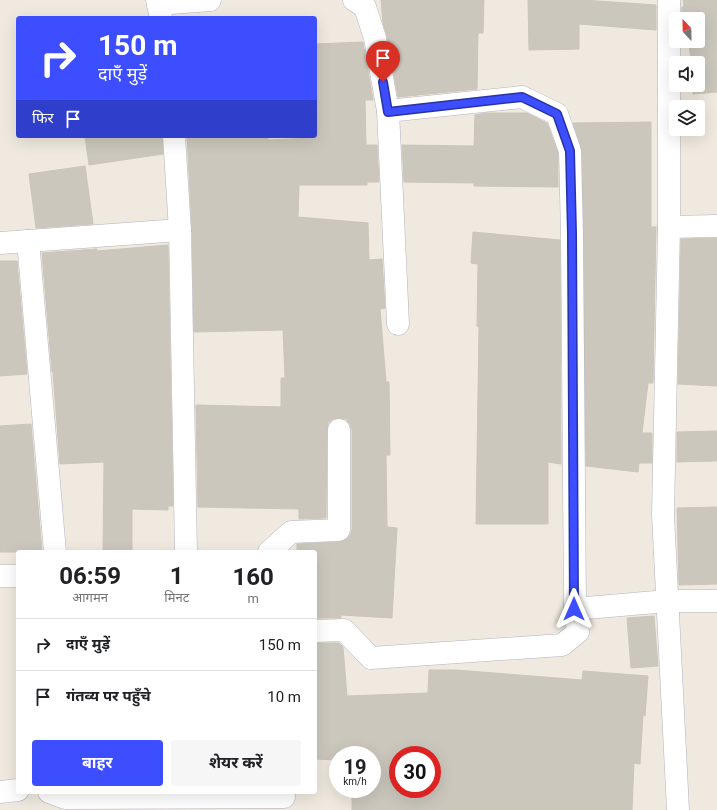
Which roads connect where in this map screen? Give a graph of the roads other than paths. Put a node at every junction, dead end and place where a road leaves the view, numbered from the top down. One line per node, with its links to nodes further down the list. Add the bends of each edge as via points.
1 (210, 0): 4 (street)
2 (354, 0): 5 (street, via 365,6 376,38)
3 (669, 0): 8 (street)
4 (159, 7)
5 (388, 112): 12 (street); 21 (street, via 522,97 557,114 570,151)
6 (174, 138): 9 (street)
7 (717, 226): 8 (street)
8 (669, 227): 19 (street, via 663,516)
9 (180, 230): 10 (street); 15 (street)
10 (28, 241): 11 (street); 14 (street)
11 (0, 243)
12 (398, 324)
13 (338, 430): 16 (street, via 340,530 291,532)
14 (55, 550)
15 (186, 550)
16 (271, 550)
17 (0, 576): 18 (street)
18 (16, 576)
19 (667, 601): 20 (street); 21 (street); 27 (street)
20 (717, 601)
21 (574, 609): 22 (street, via 578,632 562,645 371,658 344,630)
22 (317, 631)
23 (16, 790): 24 (street)
24 (0, 792)
25 (54, 794): 26 (street, via 65,798)
26 (284, 800)
27 (678, 810)

